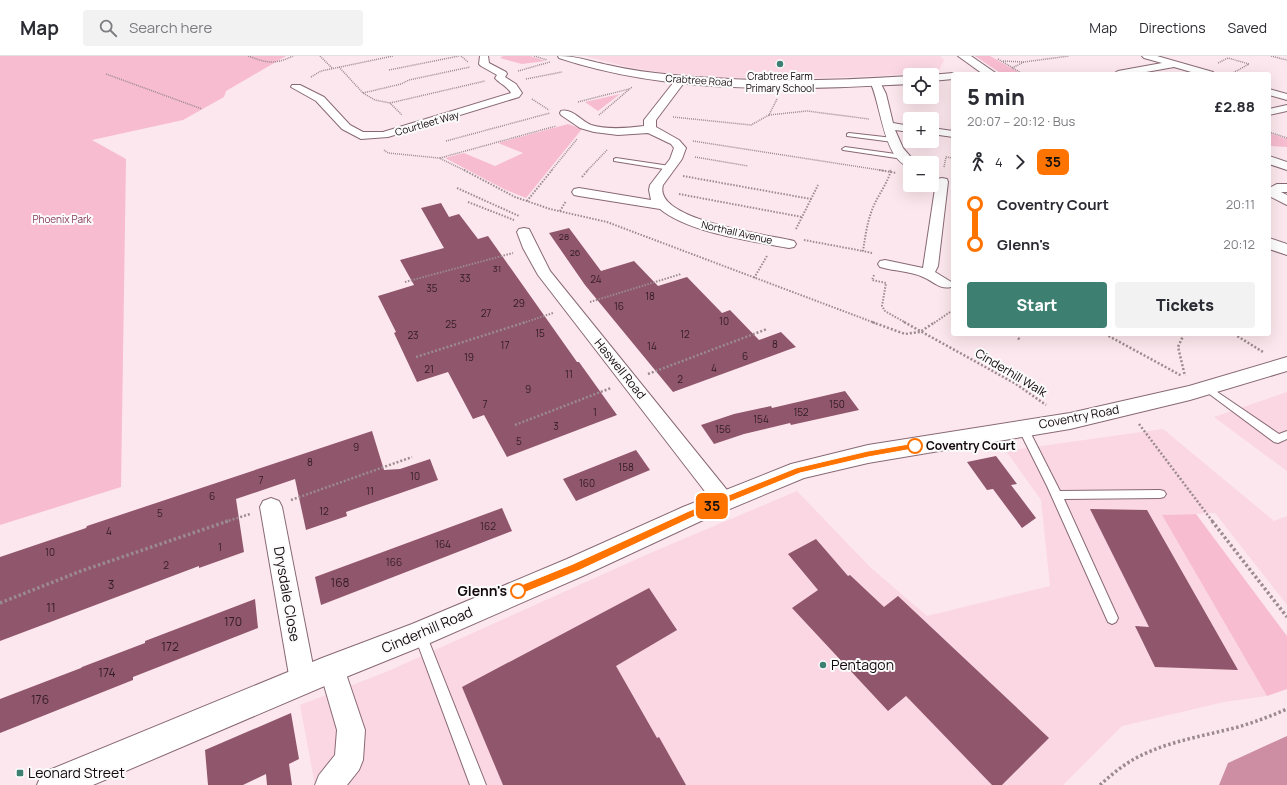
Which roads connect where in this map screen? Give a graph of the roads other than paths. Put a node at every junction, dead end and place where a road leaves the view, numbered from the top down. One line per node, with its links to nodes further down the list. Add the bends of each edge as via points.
1 (563, 56): 11 (street, Crabtree Road, via 604,68)
2 (962, 56): 6 (street)
3 (1147, 56): 5 (street)
4 (484, 58): 14 (street, Courtleet Way, via 502,74 500,78 516,87 515,95 384,135 361,136 346,127 320,99)
5 (1167, 60): 7 (street); 8 (street)
6 (987, 72)
7 (1125, 72)
8 (1203, 72)
9 (951, 76): 10 (street)
10 (939, 77)
11 (681, 80): 13 (street, Crabtree Road, via 784,84); 24 (street, via 650,120)
12 (903, 80): 13 (street, Crabtree Road)
13 (876, 82): 22 (street)
14 (296, 87)
15 (1271, 93): 16 (street)
16 (1287, 97)
17 (1287, 108): 18 (street)
18 (1271, 112)
19 (565, 113): 24 (street, via 587,127 610,131)
20 (1271, 113): 21 (street)
21 (1287, 118)
22 (888, 124): 23 (street); 28 (street)
23 (903, 127)
24 (650, 129): 35 (street, via 675,142 680,148 680,155)
25 (939, 132): 26 (street)
26 (951, 134)
27 (849, 135): 28 (lane)
28 (893, 140): 30 (street)
29 (845, 149): 31 (lane)
30 (904, 156)
31 (903, 159)
32 (616, 160): 35 (lane)
33 (1271, 161): 34 (street)
34 (1287, 166)
35 (668, 171): 40 (street, Northall Avenue, via 655,190 657,198)
36 (942, 181): 46 (street)
37 (1287, 188): 39 (street, via 1277,188 1272,192)
38 (579, 192): 40 (street, Northall Avenue)
39 (1287, 200)
40 (665, 206): 42 (street, Northall Avenue, via 676,215 714,229 775,241)
41 (527, 240): 55 (street, Haswell Road, via 543,272)
42 (791, 241)
43 (1271, 244): 44 (street)
44 (1287, 250)
45 (884, 264): 46 (street)
46 (928, 273): 47 (street)
47 (946, 284)
48 (1285, 365): 49 (street, Coventry Road)
49 (1207, 388): 50 (street, Coventry Road, via 1070,421); 51 (lane, via 1278,439)
50 (1023, 428): 52 (street, Coventry Road); 54 (lane)
51 (1287, 436)
52 (868, 454): 55 (street, Cinderhill Road, via 799,470)
53 (1160, 494): 54 (lane)
54 (1056, 495): 57 (lane)
55 (724, 501): 58 (street, Cinderhill Road)
56 (271, 506): 60 (street, Drysdale Close)
57 (1112, 618)
58 (420, 634): 59 (street, Cinderhill Road); 63 (lane)
59 (332, 668): 60 (street, Cinderhill Road); 62 (street, via 351,730 349,760)
60 (303, 681): 61 (street, Cinderhill Road)
61 (54, 785)
62 (329, 785)
63 (478, 785)

